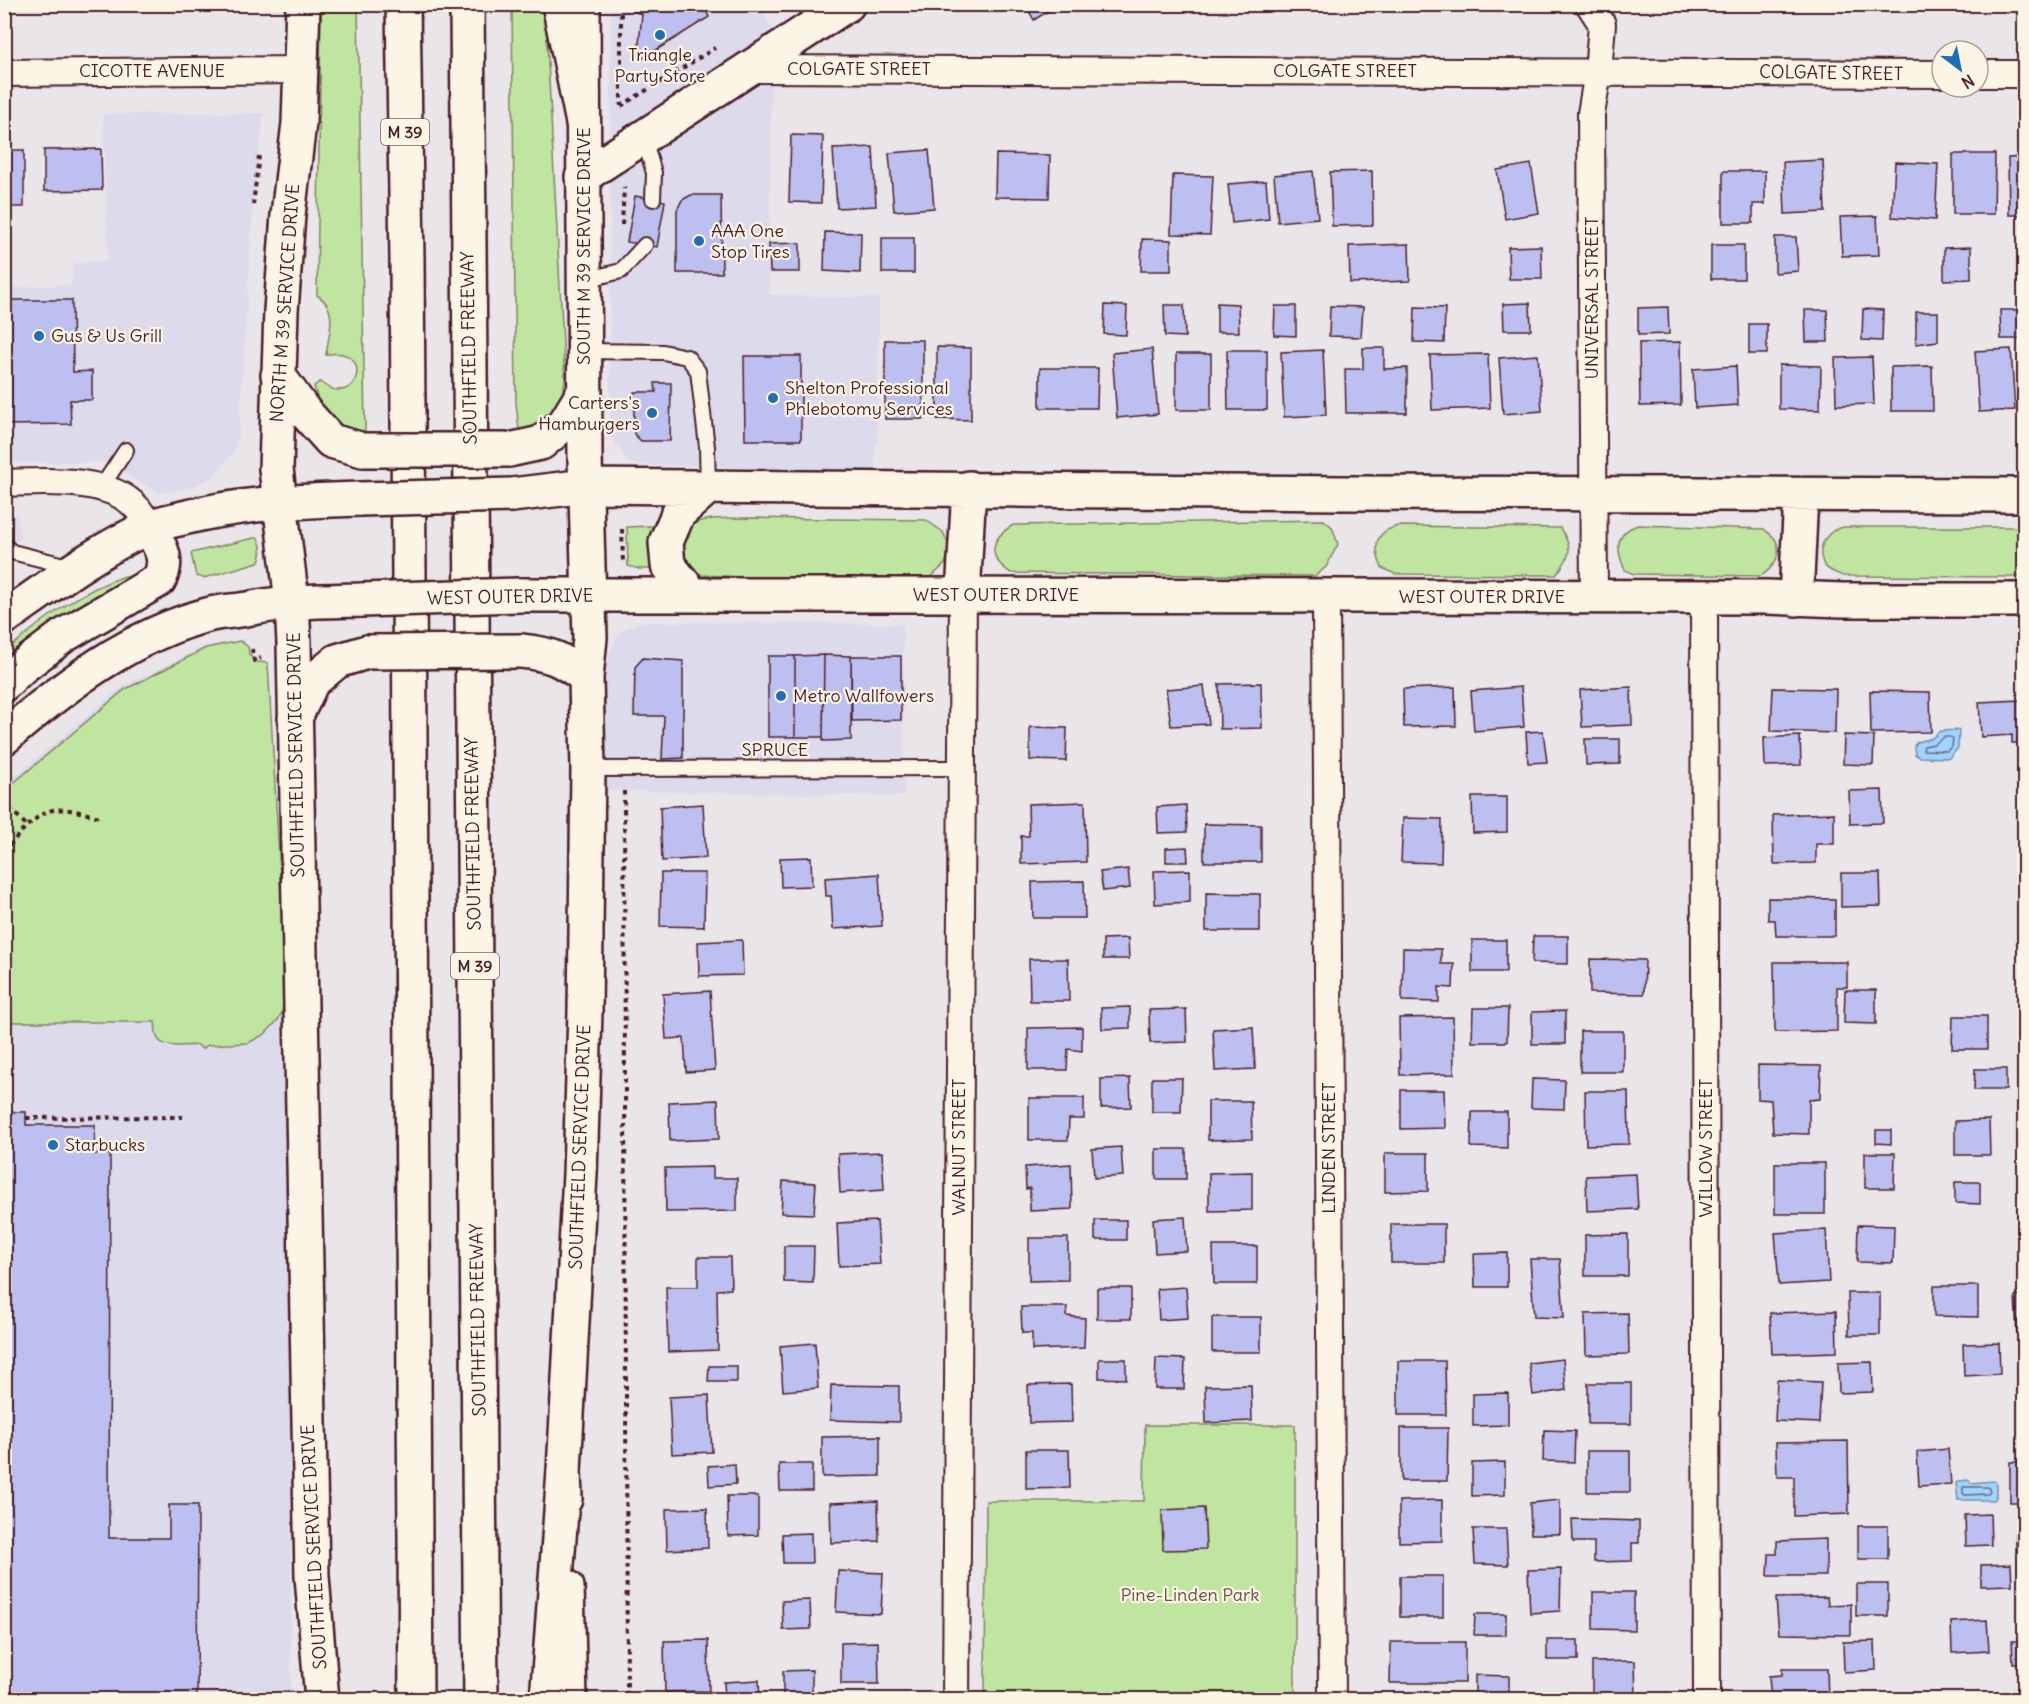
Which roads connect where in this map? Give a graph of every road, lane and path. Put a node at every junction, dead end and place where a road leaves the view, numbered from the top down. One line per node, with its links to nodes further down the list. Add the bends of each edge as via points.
1 (303, 4): 11 (main road, NORTH M 39 SERVICE DRIVE)
2 (403, 4): 74 (main road, M 39)
3 (467, 4): 75 (main road, SOUTHFIELD FREEWAY / M 39)
4 (559, 4): 19 (main road)
5 (583, 4): 19 (main road, SOUTH M 39 SERVICE DRIVE)
6 (621, 4): 17 (path)
7 (848, 4): 10 (main road)
8 (1589, 4): 12 (street, UNIVERSAL STREET, via 1602,24)
9 (715, 48): 17 (path)
10 (749, 69): 12 (street, COLGATE STREET); 20 (main road)
11 (300, 70): 13 (street, CICOTTE AVENUE); 30 (main road, NORTH M 39 SERVICE DRIVE)
12 (1598, 72): 14 (street, COLGATE STREET); 38 (street, UNIVERSAL STREET, via 1591,114)
13 (4, 73)
14 (1930, 74)
15 (1990, 74): 16 (street)
16 (2025, 74)
17 (621, 106): 18 (path)
18 (622, 113)
19 (583, 123): 22 (main road, SOUTH M 39 SERVICE DRIVE)
20 (644, 138): 22 (main road); 24 (lane, via 654,173)
21 (259, 156): 25 (path)
22 (582, 177): 28 (main road, SOUTH M 39 SERVICE DRIVE)
23 (624, 182): 26 (path)
24 (653, 199)
25 (253, 205)
26 (622, 225)
27 (645, 245): 28 (lane, via 621,271)
28 (585, 280): 29 (main road, SOUTH M 39 SERVICE DRIVE)
29 (585, 351): 31 (main road, SOUTH M 39 SERVICE DRIVE); 35 (lane, via 663,352 687,357 698,371)
30 (278, 375): 31 (main road, bridge, via 331,441 363,450 509,450 541,443 565,423); 41 (main road, NORTH M 39 SERVICE DRIVE, via 276,469)
31 (585, 390): 34 (main road, SOUTH M 39 SERVICE DRIVE)
32 (126, 450): 36 (lane)
33 (4, 483): 36 (street, via 58,482)
34 (586, 486): 35 (main road); 41 (main road, bridge, via 512,495); 47 (main road, SOUTH M 39 SERVICE DRIVE)
35 (708, 486): 37 (main road); 48 (main road, via 678,514 666,542 668,565)
36 (101, 488): 42 (street, via 136,506)
37 (969, 488): 38 (main road); 49 (main road)
38 (1594, 494): 39 (main road); 51 (street, UNIVERSAL STREET)
39 (1801, 495): 40 (main road); 53 (main road)
40 (2025, 495)
41 (280, 502): 42 (main road, via 196,514); 55 (main road, NORTH M 39 SERVICE DRIVE)
42 (149, 526): 46 (main road); 60 (main road, via 163,554 165,568 159,580 63,636)
43 (622, 529): 45 (path)
44 (4, 545): 46 (lane, via 12,552)
45 (623, 566)
46 (77, 568): 56 (main road)
47 (589, 595): 48 (main road, WEST OUTER DRIVE); 55 (main road, WEST OUTER DRIVE, bridge); 59 (main road, SOUTHFIELD SERVICE DRIVE)
48 (693, 595): 49 (main road, WEST OUTER DRIVE)
49 (963, 595): 50 (main road, WEST OUTER DRIVE); 63 (street, WALNUT STREET)
50 (1326, 597): 51 (main road, WEST OUTER DRIVE); 80 (street, LINDEN STREET)
51 (1594, 597): 52 (main road, WEST OUTER DRIVE)
52 (1704, 597): 53 (main road, WEST OUTER DRIVE); 81 (street, WILLOW STREET)
53 (1796, 599): 54 (main road, WEST OUTER DRIVE)
54 (2025, 600)
55 (292, 602): 61 (main road, SOUTHFIELD SERVICE DRIVE); 62 (main road, WEST OUTER DRIVE, via 212,614 154,634 95,667)
56 (4, 618)
57 (252, 649): 58 (path, via 254,661)
58 (261, 658)
59 (586, 677): 61 (main road, bridge, via 547,654 521,651 367,652 337,661 312,682); 64 (main road, SOUTHFIELD SERVICE DRIVE)
60 (4, 684)
61 (295, 720): 73 (main road, SOUTHFIELD SERVICE DRIVE, via 312,1576)
62 (4, 738)
63 (962, 768): 64 (lane, SPRUCE); 79 (street, WALNUT STREET)
64 (588, 769): 72 (main road, SOUTHFIELD SERVICE DRIVE, via 580,1174)
65 (624, 781): 78 (path)
66 (10, 808): 68 (path)
67 (100, 817): 68 (path, via 49,811)
68 (28, 827): 69 (path)
69 (4, 853)
70 (183, 1117): 71 (path)
71 (26, 1118)
72 (564, 1471): 76 (main road); 77 (main road, SOUTHFIELD SERVICE DRIVE)
73 (322, 1700)
74 (416, 1700)
75 (481, 1700)
76 (547, 1700)
77 (570, 1700)
78 (627, 1700)
79 (956, 1700)
80 (1332, 1700)
81 (1707, 1700)

